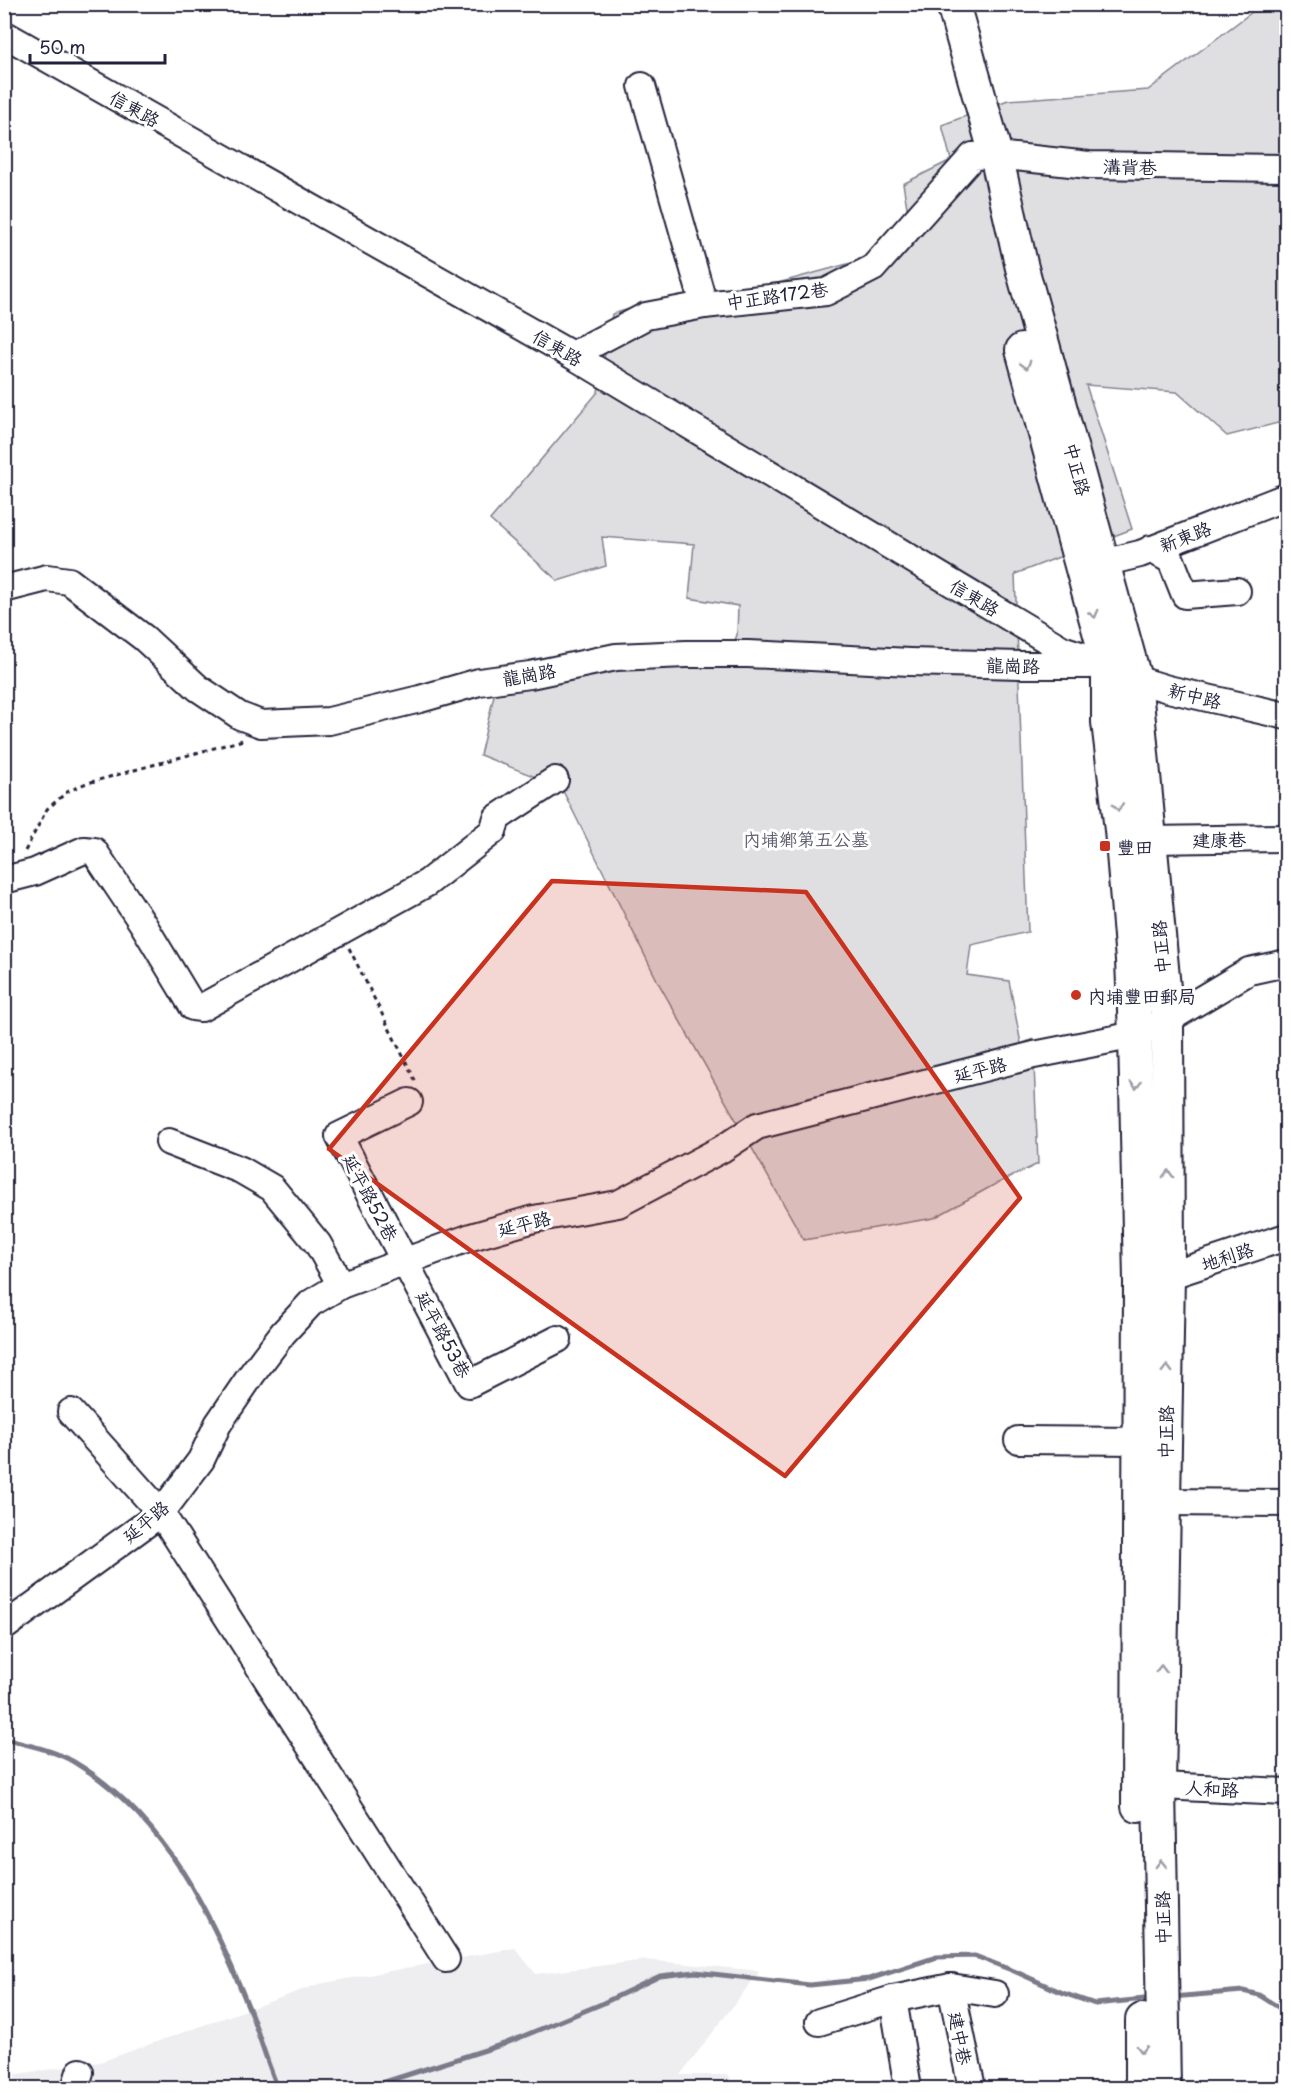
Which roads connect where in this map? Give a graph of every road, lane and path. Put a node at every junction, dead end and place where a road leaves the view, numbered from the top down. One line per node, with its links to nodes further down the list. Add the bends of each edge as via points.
1 (930, 4): 5 (main road, 中正路)
2 (953, 4): 5 (main road, 中正路)
3 (4, 34): 8 (street, 信東路)
4 (642, 86): 7 (street)
5 (985, 155): 6 (street, 溝背巷, via 1089,165); 7 (street, 中正路172巷, via 873,268 826,292); 11 (main road, 中正路, via 1001,274)
6 (1287, 168)
7 (704, 305): 8 (street, 中正路172巷, via 646,316)
8 (572, 355): 14 (street, 信東路, via 1062,649)
9 (1287, 497): 10 (street, 新東路)
10 (1151, 549): 11 (street, 新東路); 13 (street, via 1171,560 1185,595)
11 (1093, 566): 14 (main road, 中正路, one-way to 14); 15 (main road, 中正路)
12 (4, 589): 17 (street, 龍崗路, via 47,578 69,581 144,638 198,688 240,716)
13 (1237, 591)
14 (1108, 664): 15 (street, 新中路); 17 (street, 龍崗路, via 910,662 748,654 616,657 479,682 329,720); 26 (main road, 中正路, one-way to 26, via 1108,722 1122,830)
15 (1136, 679): 16 (street, 新中路); 20 (main road, 中正路)
16 (1287, 716)
17 (261, 724): 21 (path, via 251,738 67,792 47,809)
18 (555, 780): 23 (street, via 497,818 493,831 427,883)
19 (1287, 838): 20 (street, 建康巷)
20 (1151, 840): 25 (main road, 中正路)
21 (22, 856)
22 (4, 880): 23 (street, via 35,872 84,850 94,851 193,1007 201,1008)
23 (340, 931): 27 (path)
24 (1287, 963): 25 (street, 延平路, via 1249,971)
25 (1167, 1020): 26 (street, 延平路); 31 (main road, 中正路, one-way to 25)
26 (1135, 1035): 30 (street, 延平路, via 1034,1055 757,1126 618,1204 534,1219 471,1237); 36 (main road, 中正路, one-way to 36)
27 (413, 1093): 30 (street, 延平路52巷, via 339,1136)
28 (169, 1142): 32 (street, via 241,1170 272,1188 318,1244)
29 (1287, 1237): 31 (street, 地利路)
30 (406, 1263): 32 (street, 延平路); 33 (street, 延平路53巷, via 469,1384)
31 (1168, 1276): 37 (main road, 中正路, one-way to 31)
32 (341, 1285): 39 (street, 延平路, via 311,1303 283,1333 218,1424 201,1460)
33 (558, 1339)
34 (71, 1412): 39 (street)
35 (1018, 1440): 36 (street)
36 (1139, 1441): 41 (main road, 中正路)
37 (1164, 1502): 38 (street); 41 (main road, 中正路, one-way to 37)
38 (1287, 1503)
39 (161, 1513): 40 (street, 延平路); 43 (street)
40 (4, 1627)
41 (1148, 1785): 42 (street, 人和路); 46 (main road, 中正路)
42 (1287, 1792)
43 (446, 1959)
44 (951, 1986): 45 (street); 47 (street); 50 (street, 建中巷)
45 (995, 1994)
46 (1153, 1998): 51 (main road, 中正路, one-way to 51); 52 (main road, 中正路)
47 (892, 1999): 48 (street); 49 (street)
48 (819, 2022)
49 (908, 2088)
50 (972, 2088)
51 (1142, 2088)
52 (1164, 2088)

